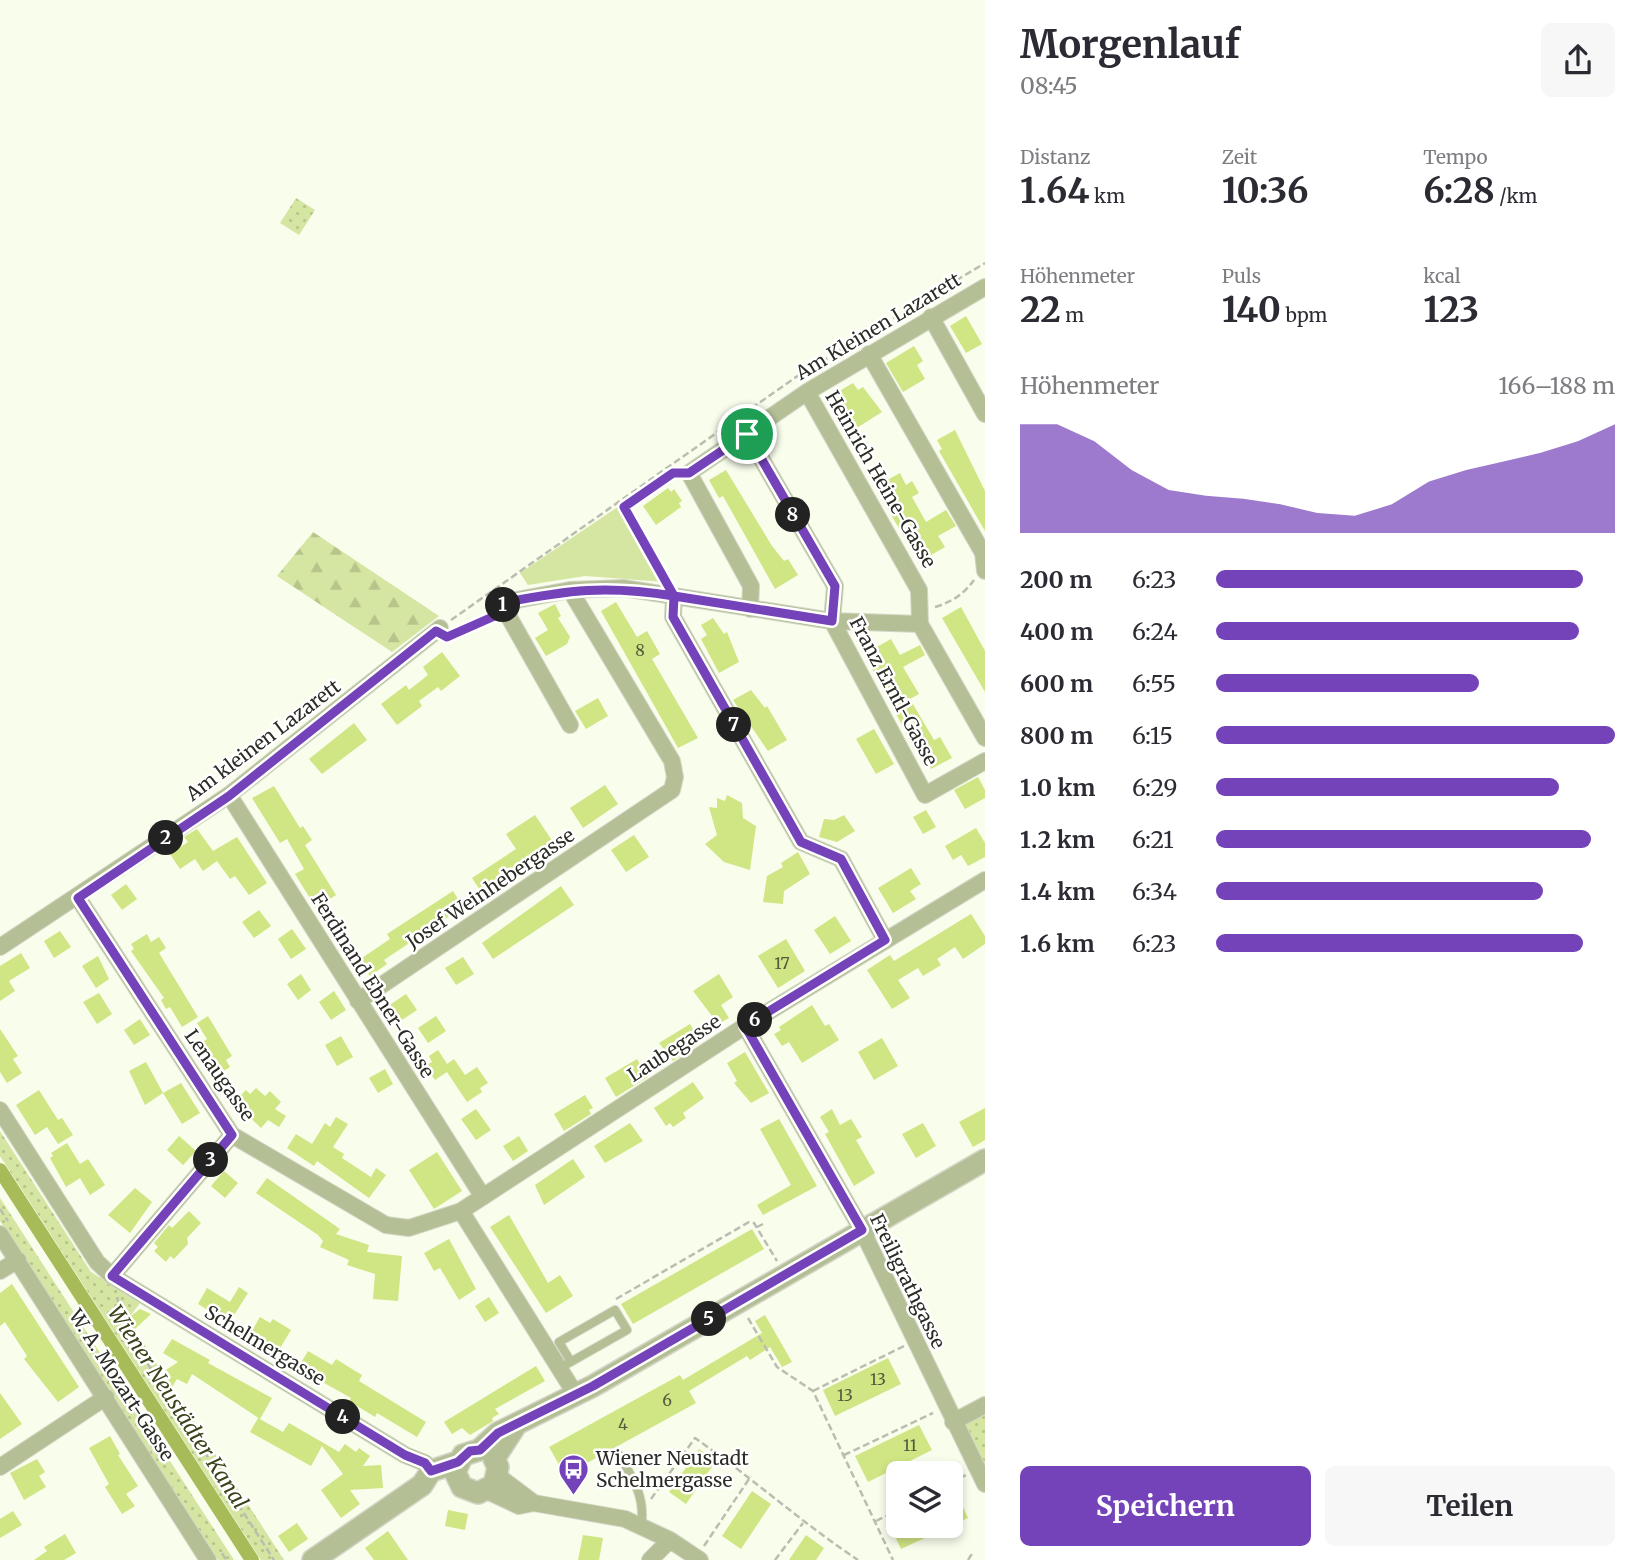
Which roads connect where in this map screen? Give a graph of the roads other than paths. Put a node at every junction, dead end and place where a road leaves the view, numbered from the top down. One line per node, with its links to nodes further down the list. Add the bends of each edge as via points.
1 (985, 287): 2 (street, Am Kleinen Lazarett)
2 (931, 317): 3 (street, Am Kleinen Lazarett); 5 (street)
3 (869, 354): 4 (street, Am Kleinen Lazarett); 7 (street, via 983,553)
4 (807, 392): 6 (street, Am Kleinen Lazarett); 11 (street, Heinrich Heine-Gasse, via 919,590)
5 (985, 414)
6 (747, 434): 10 (street, Am Kleinen Lazarett, via 689,473 751,586); 12 (street, Franz Erntl-Gasse, via 835,586)
7 (985, 569)
8 (570, 590): 9 (street, via 623,588); 14 (street, via 504,607); 22 (street, Josef Weinhebergasse, via 672,761 676,777 672,789)
9 (674, 596): 10 (street); 20 (street, via 673,617 801,842 841,859)
10 (750, 609): 12 (street)
11 (921, 617): 12 (street); 15 (street, Heinrich Heine-Gasse)
12 (832, 621): 16 (street, Franz Erntl-Gasse, via 925,795)
13 (438, 630): 17 (street, Am kleinen Lazarett)
14 (570, 725)
15 (985, 738)
16 (985, 761)
17 (229, 796): 19 (street, Am kleinen Lazarett); 22 (street, Ferdinand Ebner-Gasse)
18 (985, 880): 20 (street, Laubegasse)
19 (78, 898): 21 (street, Am kleinen Lazarett); 25 (street, Lenaugasse)
20 (885, 940): 23 (street, Laubegasse)
21 (0, 947)
22 (358, 1001): 27 (street, Ferdinand Ebner-Gasse)
23 (745, 1026): 27 (street, Laubegasse); 29 (street, Freiligrathgasse)
24 (0, 1110): 33 (street, Schelmergasse, via 97,1262)
25 (232, 1135): 28 (street, Lenaugasse, via 386,1225 409,1228); 33 (street)
26 (985, 1160): 29 (street)
27 (484, 1197): 28 (street, Laubegasse)
28 (461, 1211): 34 (street)
29 (862, 1230): 35 (street); 38 (street, Freiligrathgasse)
30 (0, 1234): 31 (street, W. A. Mozart-Gasse)
31 (18, 1260): 32 (street); 36 (street, W. A. Mozart-Gasse)
32 (0, 1271)
33 (112, 1276): 43 (street, Schelmergasse, via 405,1455)
34 (565, 1365): 34 (lane, via 627,1330 615,1310 559,1342); 35 (street)
35 (576, 1395): 41 (street, via 498,1433)
36 (106, 1397): 40 (street); 48 (street, W. A. Mozart-Gasse)
37 (985, 1405): 38 (street)
38 (954, 1422): 44 (street, Freiligrathgasse)
39 (618, 1453): 45 (lane, via 644,1507)
40 (0, 1467)
41 (490, 1469): 42 (street, via 470,1451); 42 (street, via 469,1492); 45 (street, via 519,1506 534,1503 625,1519)
42 (458, 1471): 43 (street)
43 (426, 1478): 49 (street)
44 (985, 1484)
45 (641, 1527): 46 (street)
46 (670, 1540): 47 (street); 50 (street)
47 (698, 1559)
48 (208, 1560)
49 (313, 1560)
50 (650, 1560)

